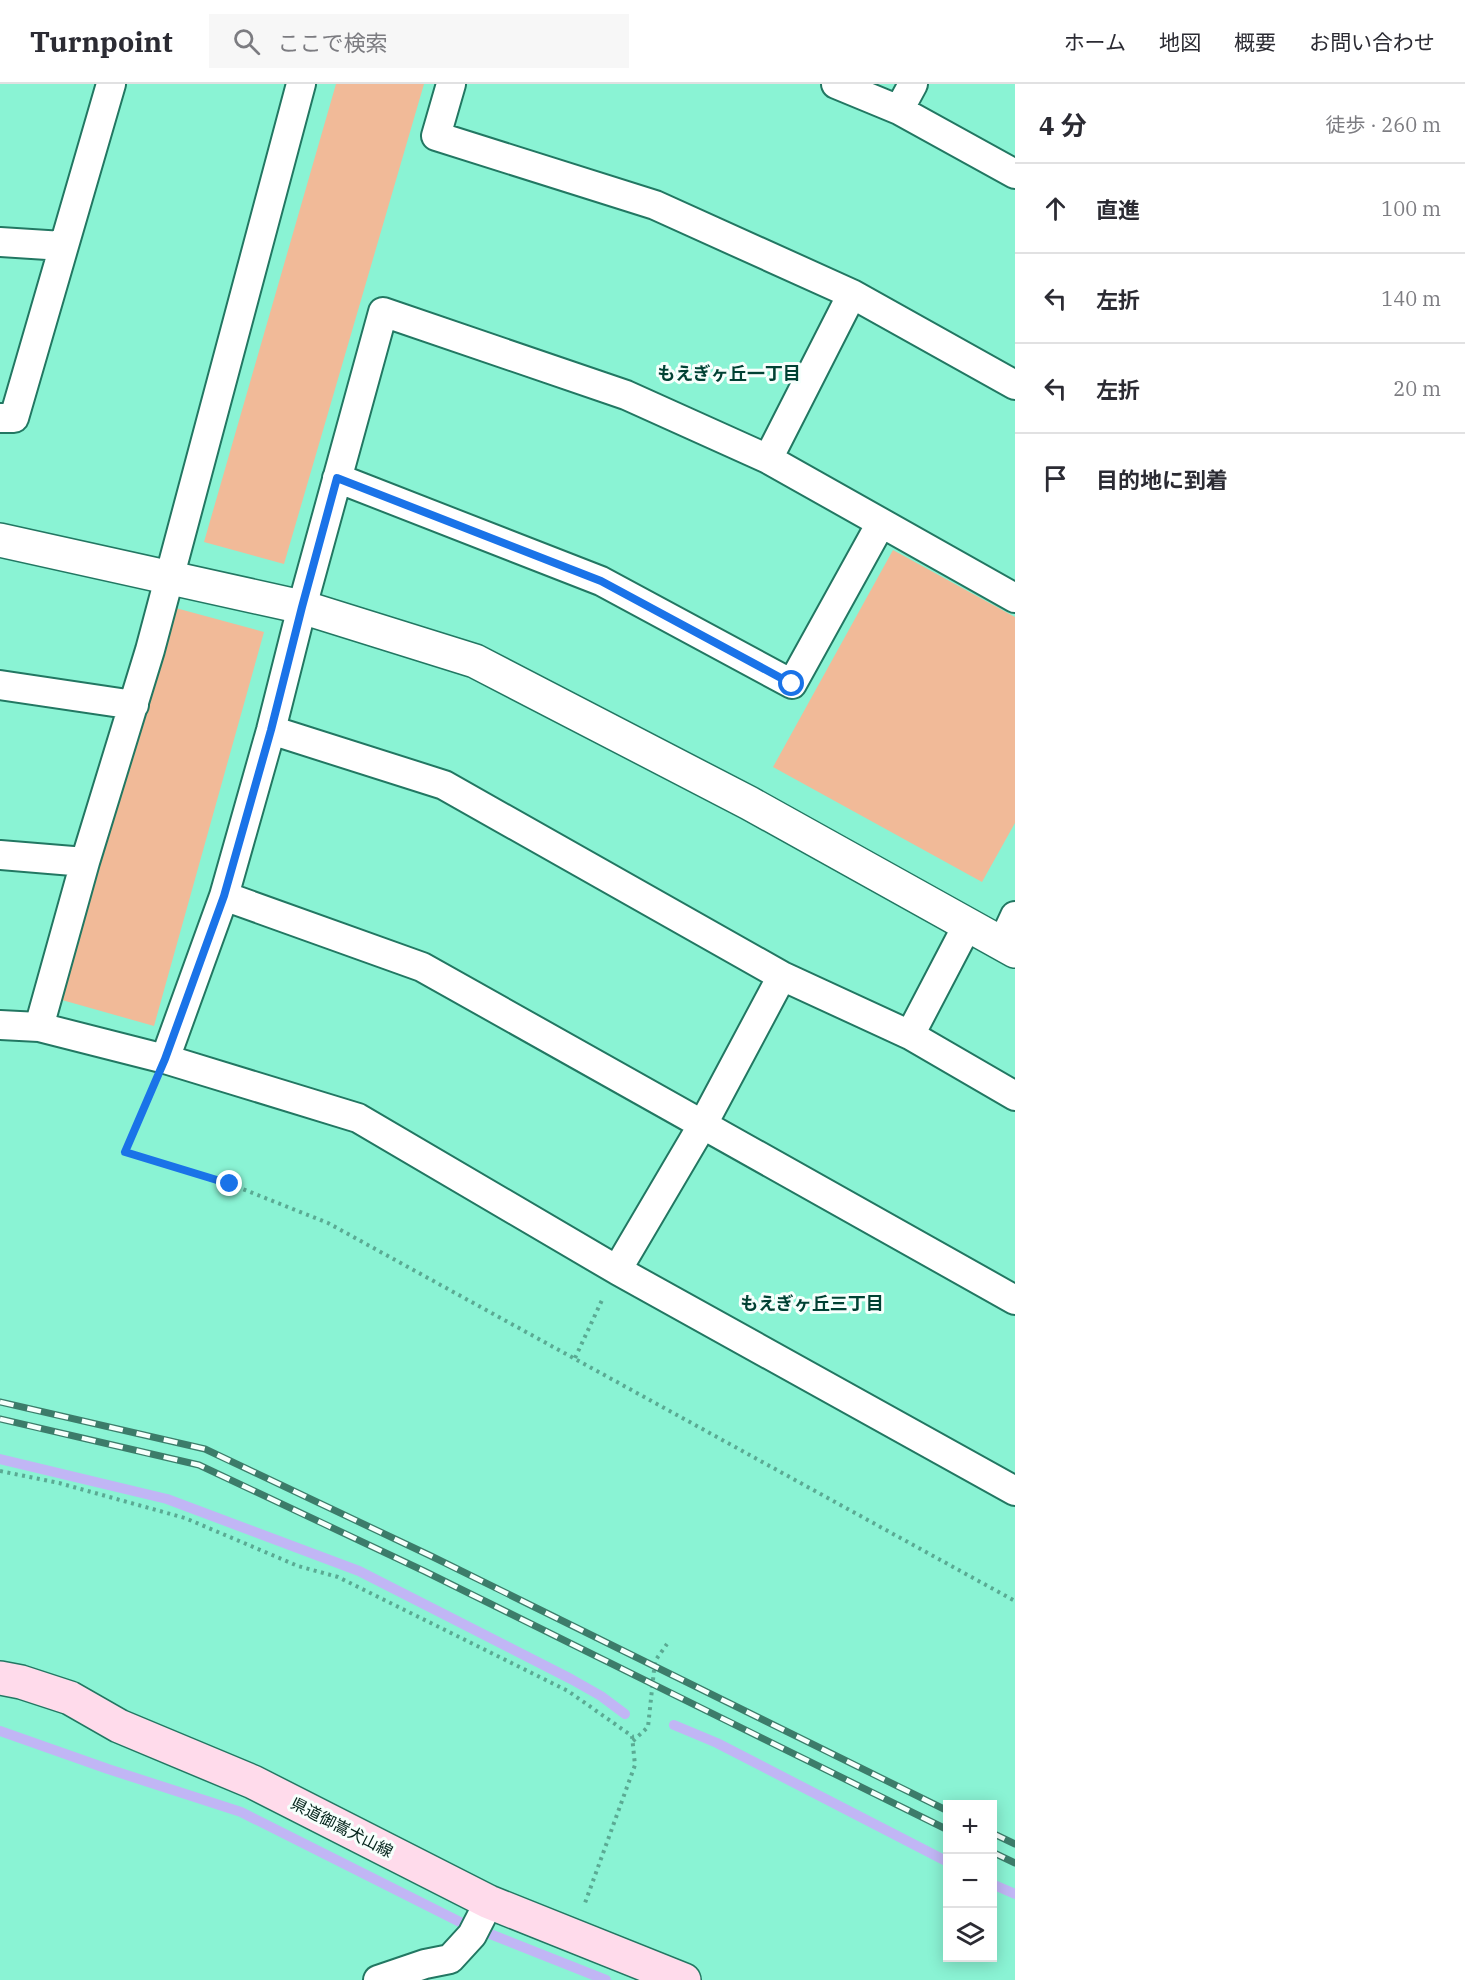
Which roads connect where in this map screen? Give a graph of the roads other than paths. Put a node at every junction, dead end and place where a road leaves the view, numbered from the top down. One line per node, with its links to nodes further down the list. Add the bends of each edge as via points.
1 (111, 84): 9 (street)
2 (301, 84): 17 (street)
3 (451, 84): 10 (street, via 436,136 655,206)
4 (836, 84): 6 (street)
5 (913, 84): 6 (street)
6 (898, 110): 7 (street)
7 (1015, 174)
8 (0, 242): 9 (street)
9 (63, 246): 12 (street, via 14,418)
10 (852, 294): 11 (street); 13 (street)
11 (1015, 385)
12 (0, 418)
13 (768, 459): 14 (street, via 626,394 383,312); 15 (street)
14 (337, 478): 15 (street, via 601,581 792,684); 19 (street)
15 (881, 523): 18 (street)
16 (0, 540): 17 (street)
17 (171, 577): 19 (street); 21 (street)
18 (1015, 598)
19 (302, 607): 22 (street); 26 (street, via 475,661 749,803)
20 (0, 685): 21 (street)
21 (134, 705): 24 (street)
22 (271, 730): 25 (street); 28 (street, via 444,785)
23 (0, 855): 24 (street)
24 (86, 862): 30 (street)
25 (224, 896): 32 (street); 34 (street, via 422,967)
26 (967, 926): 27 (street); 31 (street)
27 (1011, 937)
28 (782, 976): 31 (street); 34 (street)
29 (0, 1025): 30 (street)
30 (39, 1027): 32 (street)
31 (910, 1035): 33 (street)
32 (165, 1059): 35 (street, via 358,1118)
33 (1015, 1096)
34 (703, 1124): 35 (street); 36 (street)
35 (617, 1270): 37 (street)
36 (1015, 1300)
37 (1015, 1491)
38 (0, 1678): 39 (main road, 県道御嵩犬山線, via 70,1698 119,1726 253,1782)
39 (488, 1905): 40 (street, via 471,1935 450,1959); 41 (main road, 県道御嵩犬山線)
40 (378, 1980)
41 (684, 1980)

